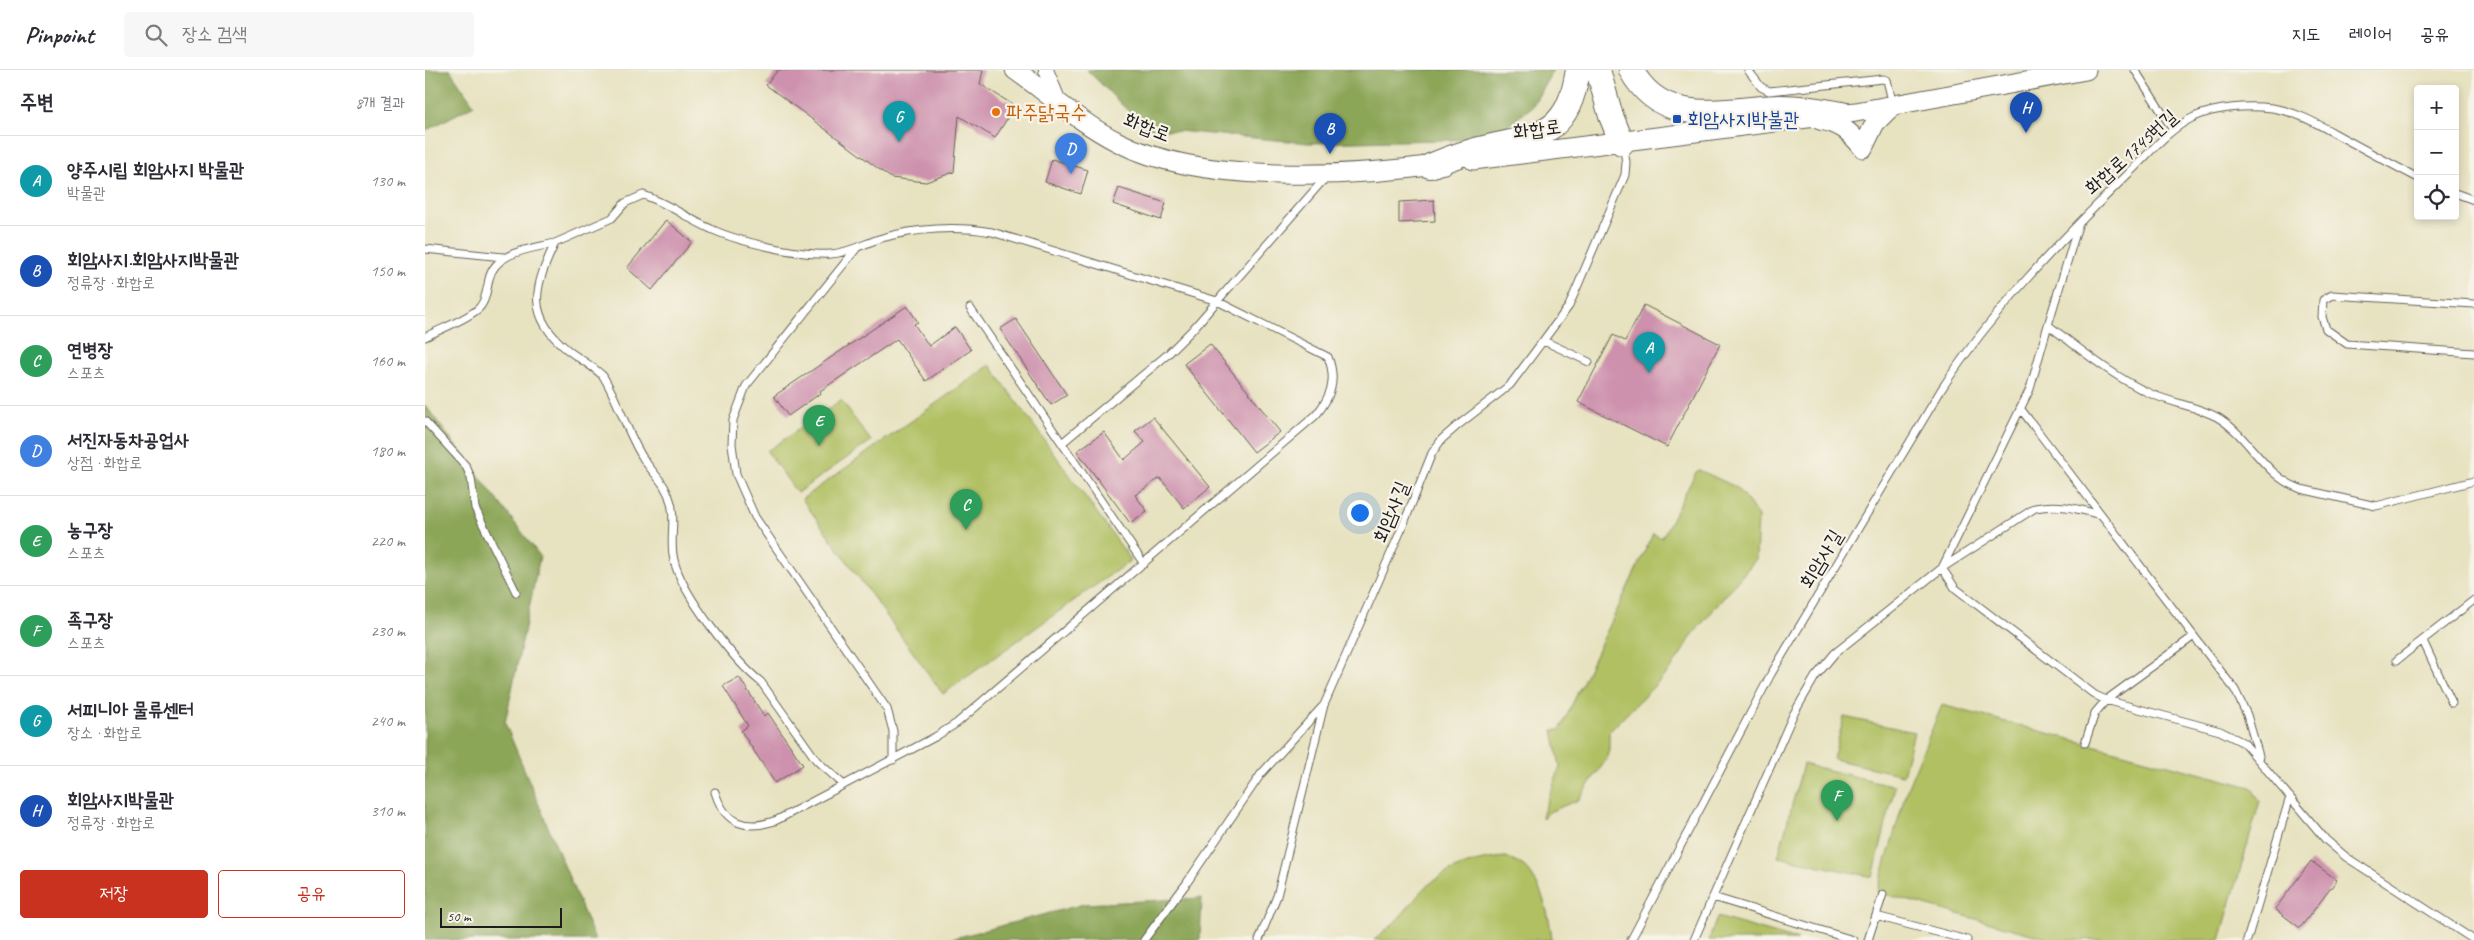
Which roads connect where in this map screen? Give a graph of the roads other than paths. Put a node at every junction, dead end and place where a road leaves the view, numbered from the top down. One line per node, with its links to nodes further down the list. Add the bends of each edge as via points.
1 (1046, 70): 9 (street, via 1041,79); 10 (street)
2 (1578, 70): 16 (highway, via 1569,106 1553,126 1533,138 1479,149)
3 (1598, 70): 15 (highway)
4 (1617, 70): 15 (highway)
5 (1631, 70): 12 (highway, via 1644,91 1673,107 1727,112 1799,107)
6 (1748, 70): 11 (lane, via 1761,87 1769,91 1883,79 1889,84)
7 (2086, 70): 11 (main road, 화합로)
8 (2135, 70): 14 (lane)
9 (1020, 74): 10 (main road, 화합로)
10 (1060, 104): 17 (main road, 화합로, via 1117,142 1139,152 1183,163 1264,173)
11 (1893, 106): 12 (main road, 화합로); 13 (main road, via 1875,123 1863,148 1841,125)
12 (1842, 114): 13 (main road, 화합로)
13 (1806, 118): 15 (main road, 화합로)
14 (2173, 130): 18 (lane, 화합로1745번길, via 2194,117 2216,111 2244,107 2295,112); 21 (lane, 화합로1745번길)
15 (1622, 142): 16 (main road, 화합로); 31 (lane, 회암사길, via 1625,175 1569,306)
16 (1430, 166): 17 (main road, 화합로)
17 (1328, 174): 26 (lane)
18 (2414, 176)
19 (2459, 194): 20 (lane)
20 (2474, 200)
21 (2079, 223): 29 (lane, 화합로1745번길); 60 (lane, 회암사길, via 2002,306 1970,345 1941,390 1771,674)
22 (555, 243): 24 (lane, via 612,218 625,203 643,195 665,202 710,229 779,249 831,254); 25 (lane); 52 (lane, via 539,277 537,291 541,320 563,346 603,376 643,459 665,486 672,503 673,557 682,583 713,629 761,682 817,761)
23 (425, 249): 25 (lane)
24 (856, 249): 26 (lane, via 882,238 905,234 974,229); 51 (lane, via 746,386 733,420 732,444 736,474 755,517 887,709 893,731)
25 (503, 257): 30 (lane, via 494,265 480,308)
26 (1217, 301): 36 (lane, via 1168,354); 39 (lane, via 1328,357 1333,381 1325,405 1316,415)
27 (2474, 304): 32 (lane, via 2332,295 2321,305 2326,329 2347,344)
28 (970, 308): 36 (lane)
29 (2048, 325): 34 (lane, 화합로1745번길, via 2030,389); 37 (lane, via 2127,382 2149,394 2218,418 2237,433 2271,471 2291,485 2376,506)
30 (425, 337)
31 (1544, 341): 33 (lane); 48 (lane, 회암사길, via 1510,385 1442,439 1432,453)
32 (2474, 353)
33 (1589, 362)
34 (2020, 408): 38 (lane); 40 (lane, 화합로1745번길)
35 (425, 421): 41 (lane, via 466,466 475,508)
36 (1061, 443): 39 (lane)
37 (2474, 481)
38 (2101, 515): 40 (lane, via 2052,504 2035,508); 43 (lane)
39 (1144, 564): 51 (lane, via 957,723)
40 (1942, 568): 46 (lane, via 1955,588 2095,695); 56 (lane, via 1835,653 1811,682 1793,715)
41 (516, 592)
42 (2474, 600): 44 (lane)
43 (2194, 636): 46 (lane); 50 (lane, via 2235,690 2247,715)
44 (2423, 641): 45 (lane); 47 (lane)
45 (2397, 660)
46 (2106, 700): 49 (lane, via 2095,713); 50 (lane, via 2220,731 2244,743)
47 (2452, 703)
48 (1324, 705): 58 (lane, via 1261,774); 59 (lane, 회암사길, via 1277,896)
49 (2085, 743)
50 (2260, 759): 54 (lane)
51 (893, 760): 52 (lane)
52 (844, 785): 53 (lane, via 759,826 737,822 724,811)
53 (715, 792)
54 (2290, 797): 65 (lane); 66 (lane, via 2326,840 2346,857)
55 (1883, 894): 57 (lane)
56 (1713, 897): 61 (lane); 62 (lane)
57 (1876, 916): 63 (lane); 64 (lane)
58 (1144, 940)
59 (1259, 940)
60 (1631, 940)
61 (1694, 940)
62 (1853, 940)
63 (1868, 940)
64 (1967, 940)
65 (2247, 940)
66 (2474, 940)

